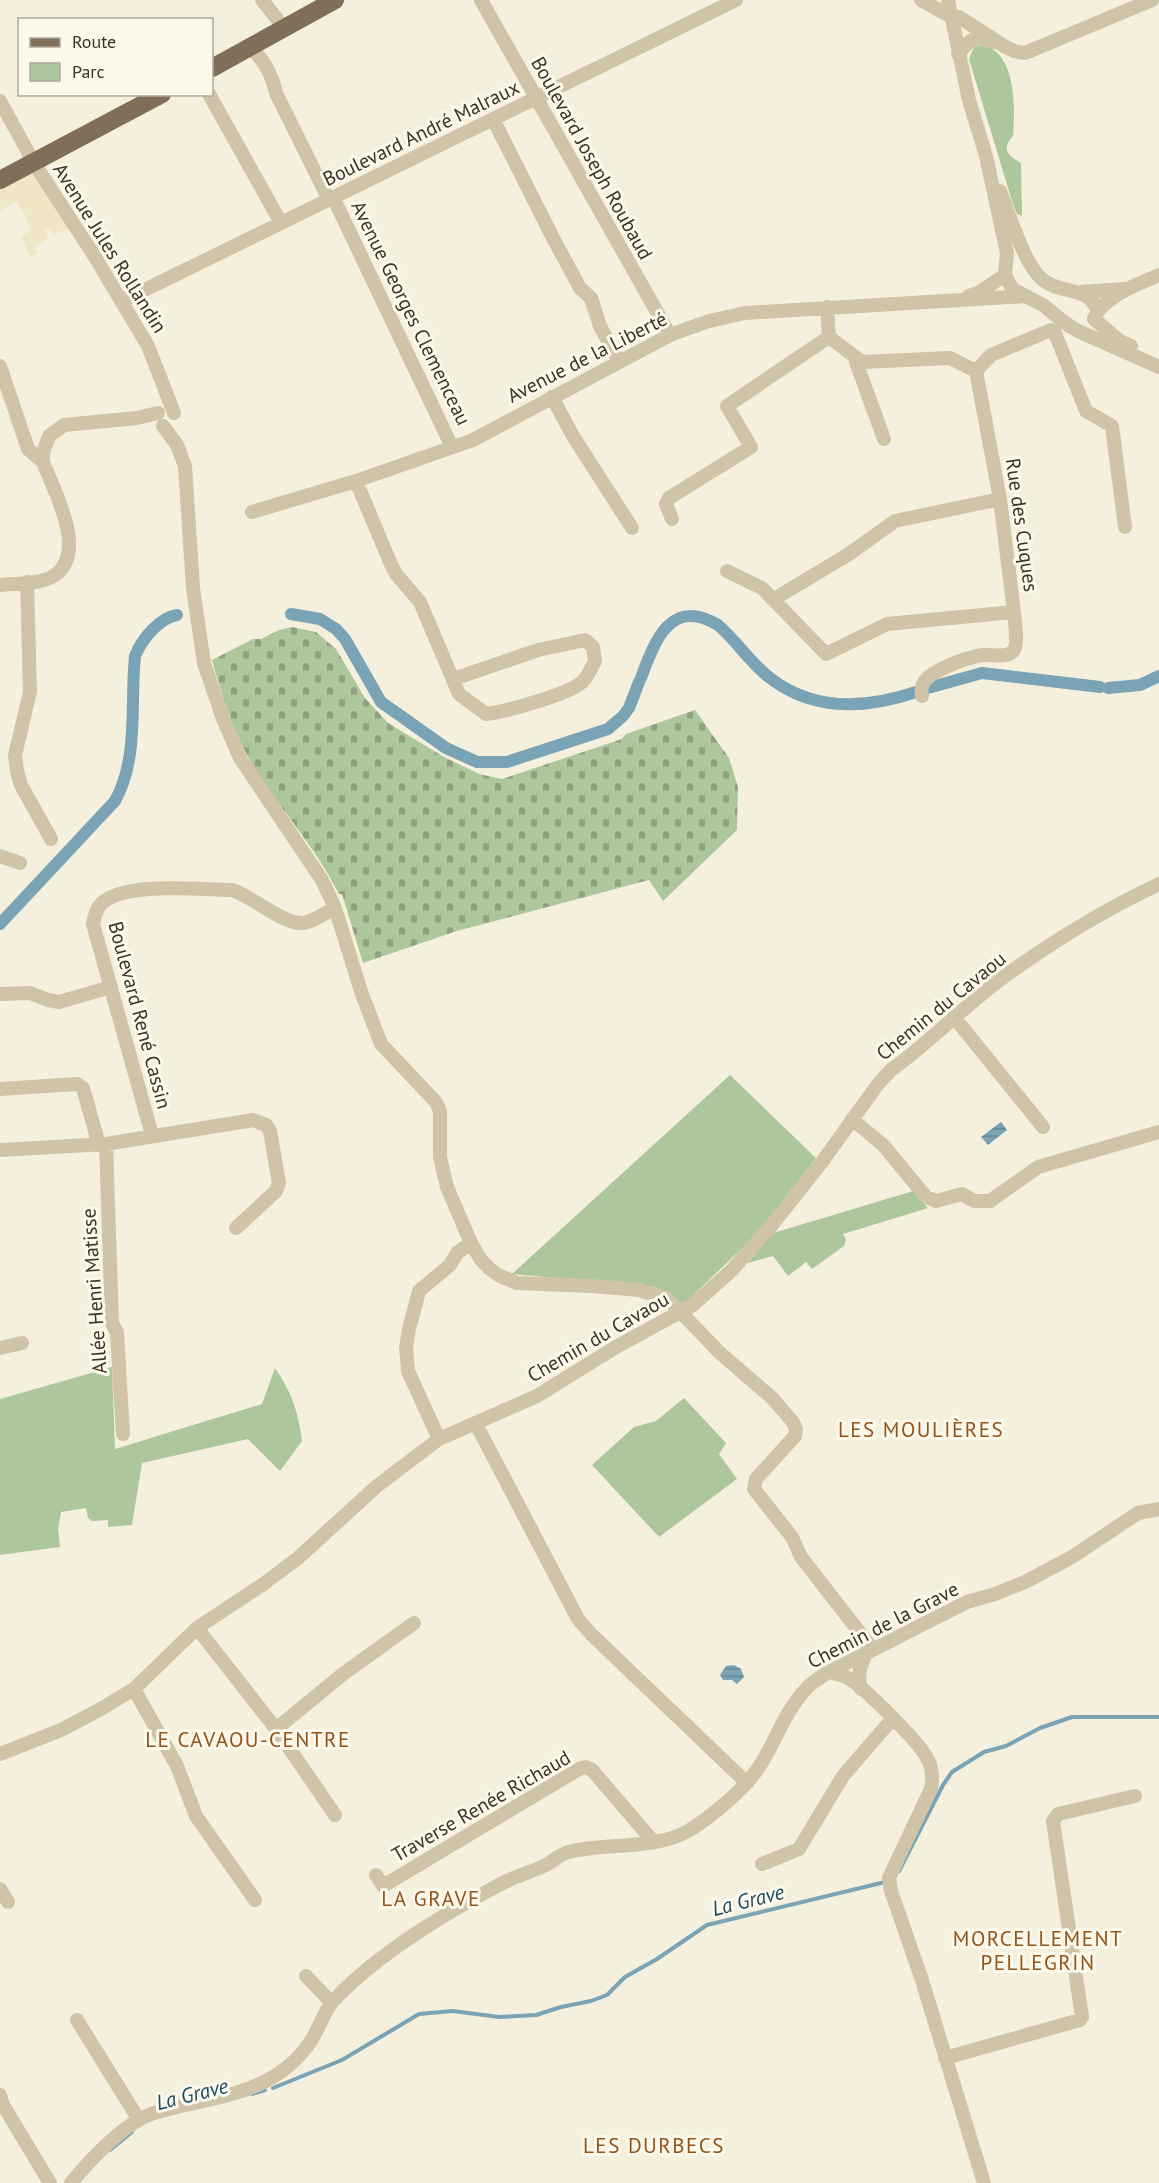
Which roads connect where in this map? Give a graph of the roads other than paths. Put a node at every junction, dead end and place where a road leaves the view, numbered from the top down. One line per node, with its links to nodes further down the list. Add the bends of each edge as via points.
1 (262, 0): 8 (street)
2 (335, 0): 8 (main road)
3 (481, 0): 15 (street, Boulevard Joseph Roubaud)
4 (736, 0): 15 (street, Boulevard André Malraux)
5 (921, 0): 7 (street)
6 (1152, 0): 9 (street, via 1025,53)
7 (952, 7): 9 (street, via 959,18); 11 (street)
8 (285, 29): 10 (main road)
9 (1004, 46): 11 (street, via 975,38)
10 (250, 48): 12 (main road); 21 (street, Avenue Georges Clemenceau, via 274,82 276,93)
11 (958, 54): 18 (street)
12 (213, 67)
13 (158, 96): 19 (main road)
14 (210, 96): 22 (street)
15 (536, 98): 17 (street, Boulevard André Malraux); 34 (street, Boulevard Joseph Roubaud)
16 (0, 101): 19 (street, Avenue Jules Rollandin)
17 (494, 121): 21 (street, Boulevard André Malraux); 38 (street, via 552,238 580,288 591,298)
18 (986, 156): 23 (street); 24 (street, via 1007,253)
19 (34, 163): 20 (main road); 30 (street, Avenue Jules Rollandin)
20 (0, 180)
21 (331, 199): 22 (street, Boulevard André Malraux); 45 (street, Avenue Georges Clemenceau)
22 (281, 223): 30 (street, Boulevard André Malraux)
23 (1031, 266): 24 (street, via 1020,264); 27 (street, via 1043,280 1059,289)
24 (1006, 272): 28 (street, via 1014,290); 29 (street, Avenue de la Liberté, via 978,293)
25 (1159, 275): 26 (street)
26 (1126, 289): 27 (street); 32 (street, via 1108,300)
27 (1081, 292): 32 (street, via 1090,297)
28 (1027, 296): 29 (street, Avenue de la Liberté); 33 (street)
29 (955, 299): 31 (street, Avenue de la Liberté)
30 (122, 301): 43 (street, Avenue Jules Rollandin, via 148,346 164,389)
31 (827, 307): 34 (street, Avenue de la Liberté, via 745,313); 35 (street)
32 (1096, 315): 33 (street); 37 (street, via 1120,341)
33 (1078, 331): 40 (street)
34 (670, 335): 38 (street, Avenue de la Liberté)
35 (829, 337): 36 (street); 50 (street, via 727,406 751,447 669,498 666,504)
36 (854, 356): 41 (street, via 862,362 950,358); 44 (street)
37 (1159, 360)
38 (619, 362): 42 (street, Avenue de la Liberté)
39 (0, 366): 46 (street, via 28,449)
40 (1159, 366)
41 (976, 371): 48 (street, Rue des Cuques); 51 (street, via 991,355 1051,330 1055,333 1086,411 1112,426)
42 (552, 397): 45 (street, Avenue de la Liberté, via 473,440); 52 (street)
43 (165, 418): 46 (street, via 64,425 53,431 46,442); 64 (street, via 185,466 193,588 204,663 223,719 240,758 322,880)
44 (884, 439)
45 (452, 447): 47 (street, Avenue de la Liberté)
46 (43, 462): 54 (street, via 68,530 70,551 63,567 54,575)
47 (356, 481): 49 (street, Avenue de la Liberté); 58 (street, via 390,562 420,602)
48 (1000, 499): 56 (street, via 895,521); 57 (street, Rue des Cuques)
49 (252, 512)
50 (672, 519)
51 (1125, 527)
52 (632, 528)
53 (727, 571): 56 (street, Rue des Cuques, via 762,588)
54 (27, 582): 55 (street); 60 (street, via 30,692 15,755 21,785)
55 (0, 585)
56 (774, 599): 57 (street, Rue des Cuques, via 826,654 886,624)
57 (1014, 612): 59 (street, via 1014,652 981,655 945,667 926,679)
58 (453, 679): 58 (street, via 459,694 486,714 494,713 583,682 595,661 593,647 585,640 538,650)
59 (922, 691)
60 (51, 838)
61 (0, 856): 62 (street)
62 (20, 863)
63 (1159, 884): 67 (street, Chemin du Cavaou, via 1059,940)
64 (335, 908): 65 (street, Boulevard René Cassin, via 302,923 232,890 126,891 100,904 93,924); 76 (street, via 381,1044 440,1111 440,1157 447,1187)
65 (111, 987): 66 (street, via 59,1002 30,993); 72 (street, Boulevard René Cassin)
66 (0, 994)
67 (954, 1017): 69 (street, Chemin du Cavaou, via 891,1070); 70 (street)
68 (0, 1089): 73 (street, Allée Henri Matisse, via 77,1084 83,1088)
69 (852, 1119): 71 (street, via 884,1146 926,1197 936,1201 962,1194 974,1201 990,1201 1038,1167); 77 (street, Chemin du Cavaou, via 772,1225 732,1270 693,1305)
70 (1043, 1127)
71 (1159, 1132)
72 (152, 1135): 73 (street); 75 (street, via 253,1120 266,1125 279,1182 276,1191)
73 (102, 1145): 74 (street); 81 (street, Allée Henri Matisse)
74 (0, 1150)
75 (236, 1228)
76 (471, 1243): 77 (street, via 490,1269 511,1281 639,1290 669,1299); 82 (street, via 419,1291 409,1329 408,1371)
77 (680, 1311): 80 (street, Chemin du Cavaou, via 537,1396); 86 (street, via 793,1422 795,1436 756,1479 754,1489 868,1643)
78 (22, 1343): 79 (street)
79 (0, 1348)
80 (476, 1424): 82 (street, Chemin du Cavaou); 93 (street, via 578,1619)
81 (123, 1434)
82 (439, 1439): 85 (street, Chemin du Cavaou, via 377,1486 298,1558)
83 (1159, 1509): 86 (street, Chemin de la Grave, via 1138,1513 1072,1557 1025,1582 967,1602)
84 (414, 1623): 91 (street)
85 (197, 1628): 88 (street, Chemin du Cavaou); 91 (street)
86 (866, 1654): 87 (street, Chemin de la Grave); 89 (street, via 859,1665)
87 (830, 1672): 89 (street); 93 (street, Chemin de la Grave, via 807,1687)
88 (134, 1689): 92 (street, Chemin du Cavaou, via 61,1730); 100 (street, via 177,1766 196,1816)
89 (861, 1689): 90 (street)
90 (893, 1718): 97 (street, via 843,1776 799,1849); 105 (street, via 927,1757 933,1779 889,1878)
91 (276, 1729): 95 (street)
92 (0, 1754)
93 (747, 1783): 96 (street, Chemin de la Grave, via 691,1829)
94 (1135, 1796): 105 (street, via 1058,1814 1053,1821 1080,2020)
95 (335, 1815)
96 (653, 1841): 98 (street, Traverse Renée Richaud, via 586,1767 384,1886); 103 (street, Chemin de la Grave, via 564,1853 547,1865 508,1880 408,1938)
97 (762, 1864)
98 (376, 1875)
99 (0, 1889): 101 (street)
100 (255, 1900)
101 (8, 1902)
102 (306, 1976): 103 (street)
103 (331, 2002): 107 (street, Chemin de la Grave, via 306,2049 278,2074 262,2083)
104 (77, 2020): 107 (street)
105 (945, 2058): 110 (street)
106 (0, 2095): 108 (street)
107 (139, 2120): 109 (street, Chemin de la Grave)
108 (50, 2183)
109 (71, 2183)
110 (984, 2183)

